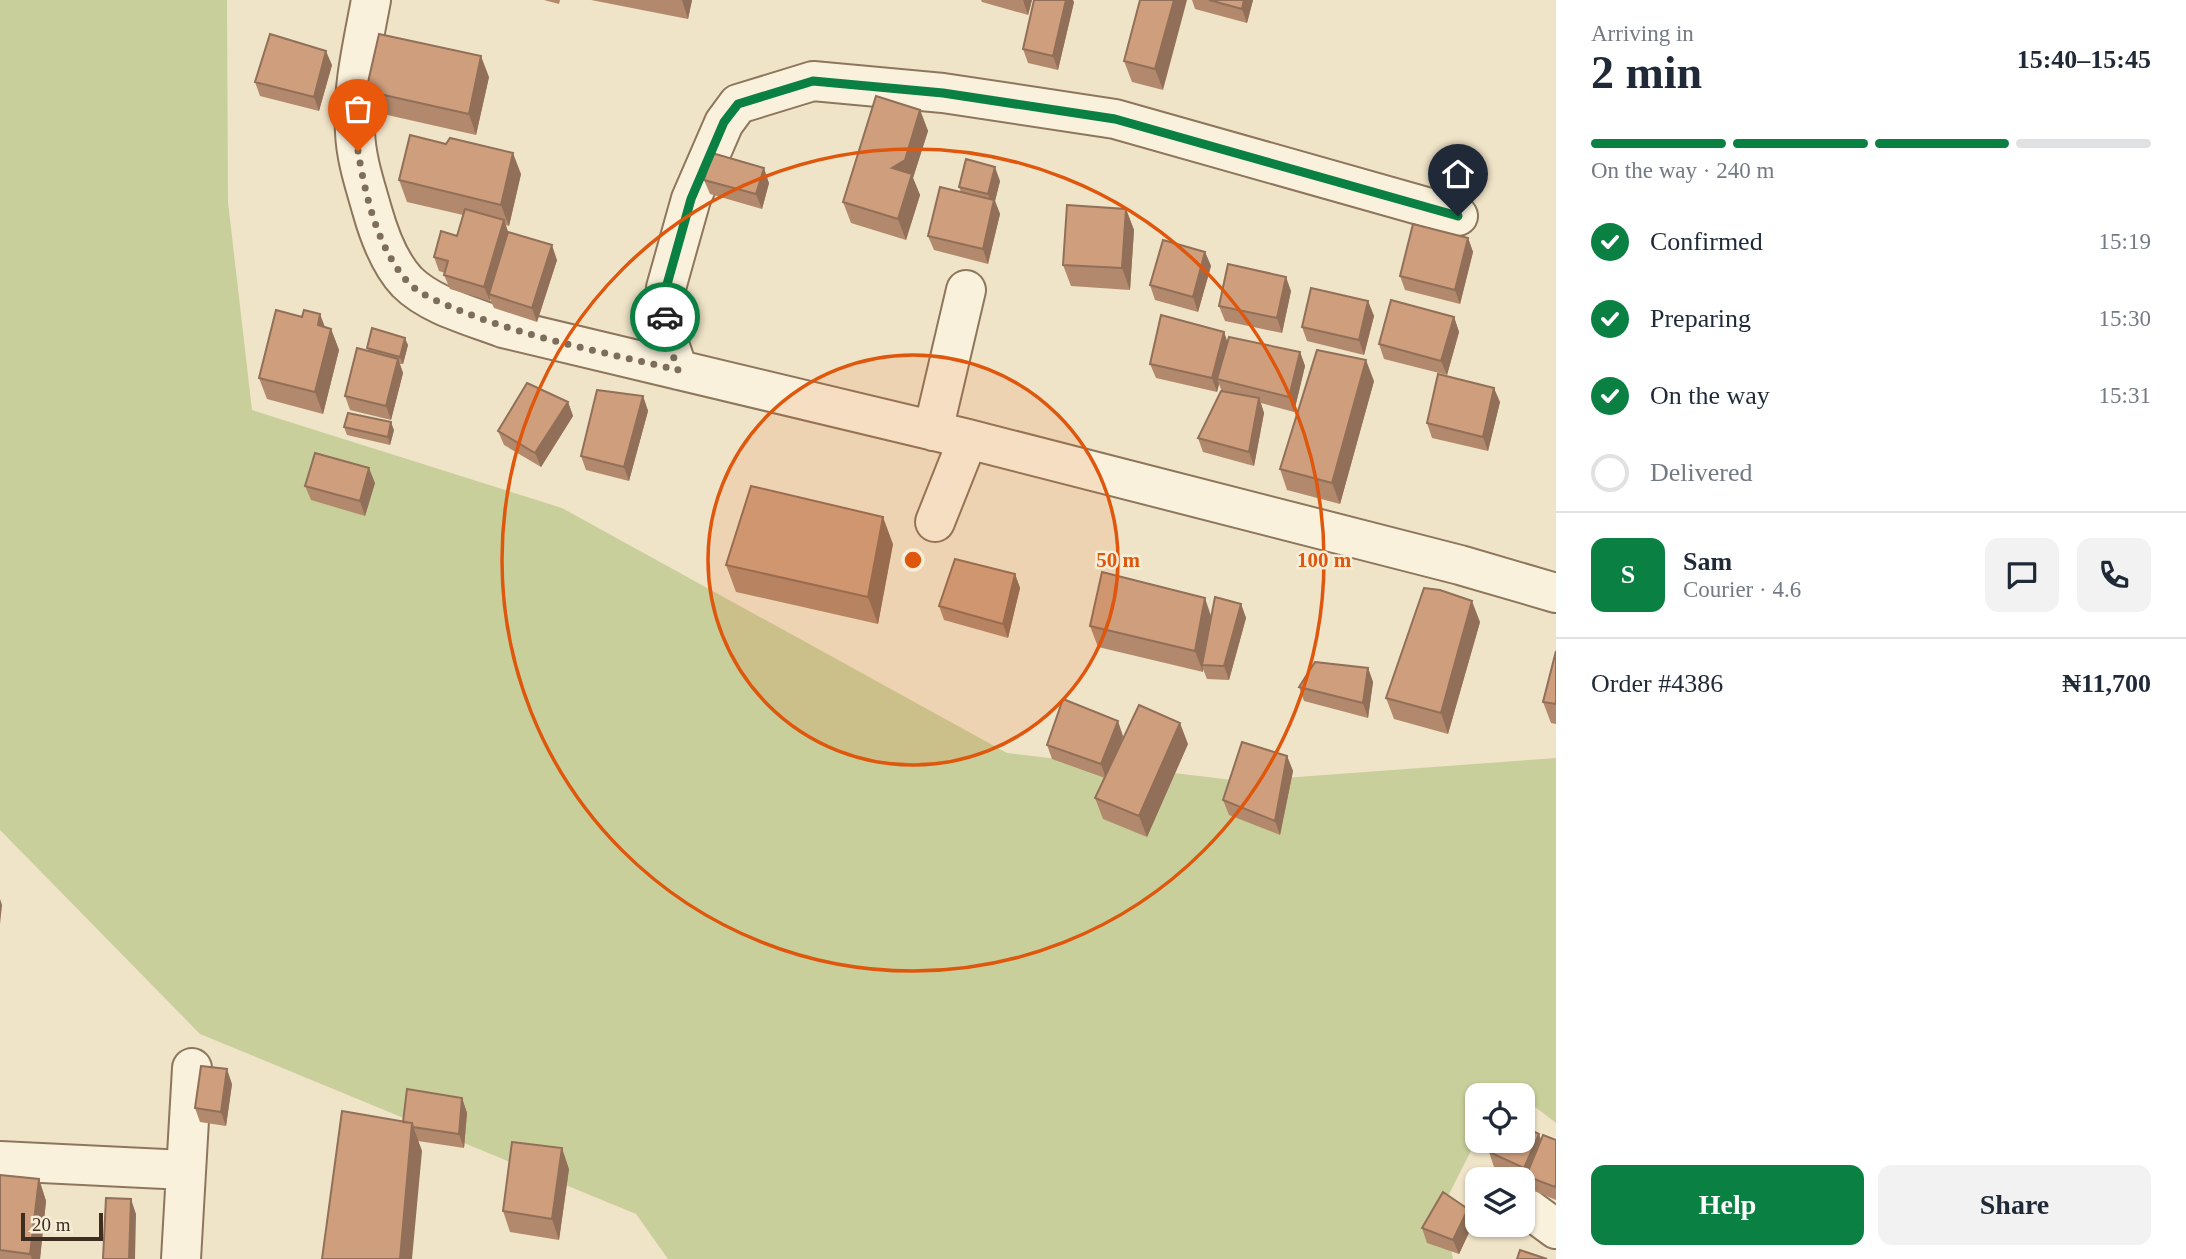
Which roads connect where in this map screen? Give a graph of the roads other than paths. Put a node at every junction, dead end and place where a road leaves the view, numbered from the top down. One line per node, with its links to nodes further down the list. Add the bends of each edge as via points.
1 (371, 0): 4 (street, via 355,88 355,134 375,219 391,260 408,282 432,299 503,328)
2 (1458, 216): 4 (street, via 1115,119 943,93 813,81 738,104 724,122 691,199 666,288 665,332)
3 (966, 290): 5 (street)
4 (678, 370): 5 (street)
5 (951, 435): 6 (street); 7 (street)
6 (935, 522)
7 (1556, 593)
8 (192, 1068): 10 (street)
9 (0, 1161): 10 (street)
10 (185, 1170): 13 (street)
11 (1535, 1214): 12 (street)
12 (1556, 1229)
13 (181, 1259)

